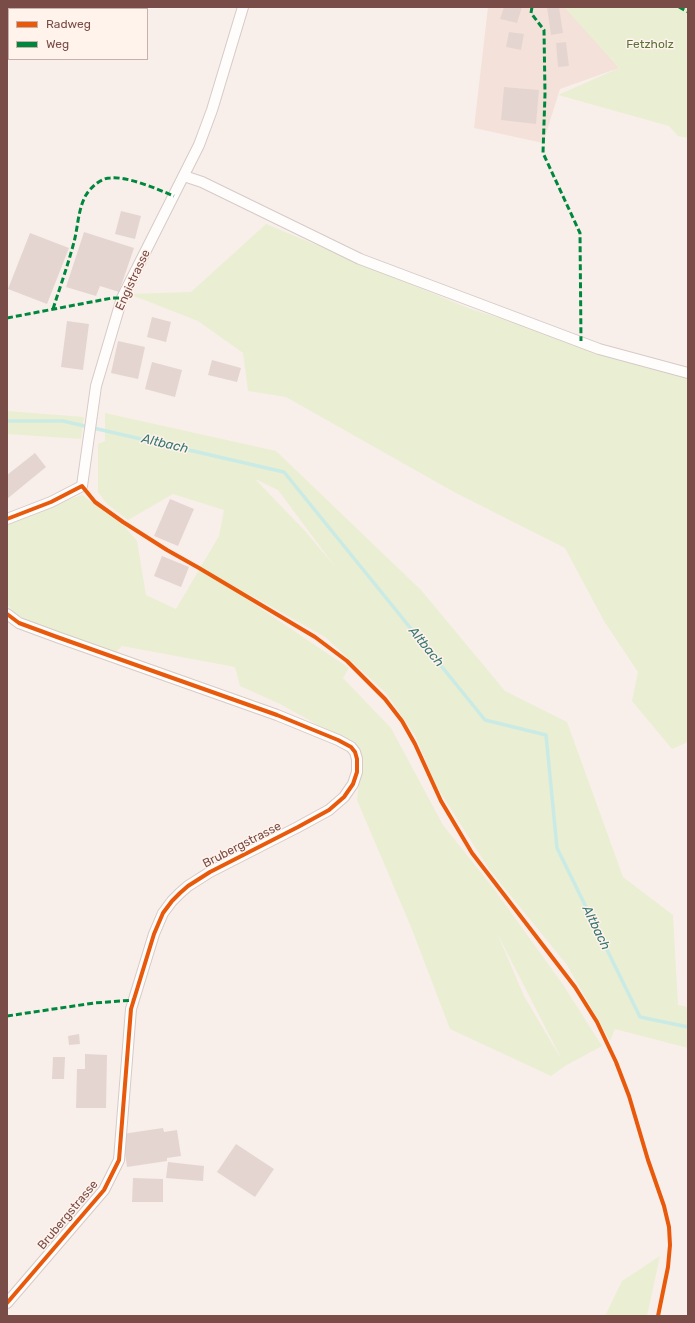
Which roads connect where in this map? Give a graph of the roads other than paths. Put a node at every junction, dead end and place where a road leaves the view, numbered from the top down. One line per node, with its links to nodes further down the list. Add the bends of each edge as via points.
1 (243, 7): 2 (street, Engistrasse, via 212,110)
2 (184, 176): 3 (street, via 202,182 360,259 599,349); 4 (street, Engistrasse, via 122,298 96,386 82,486 51,502)
3 (688, 373)
4 (7, 519)
5 (7, 614): 6 (street, Brubergstrasse, via 20,623 277,715 338,740 355,752 357,772 344,797 329,810 205,875 172,900 163,913 131,1009 119,1160 104,1190)
6 (7, 1303)

